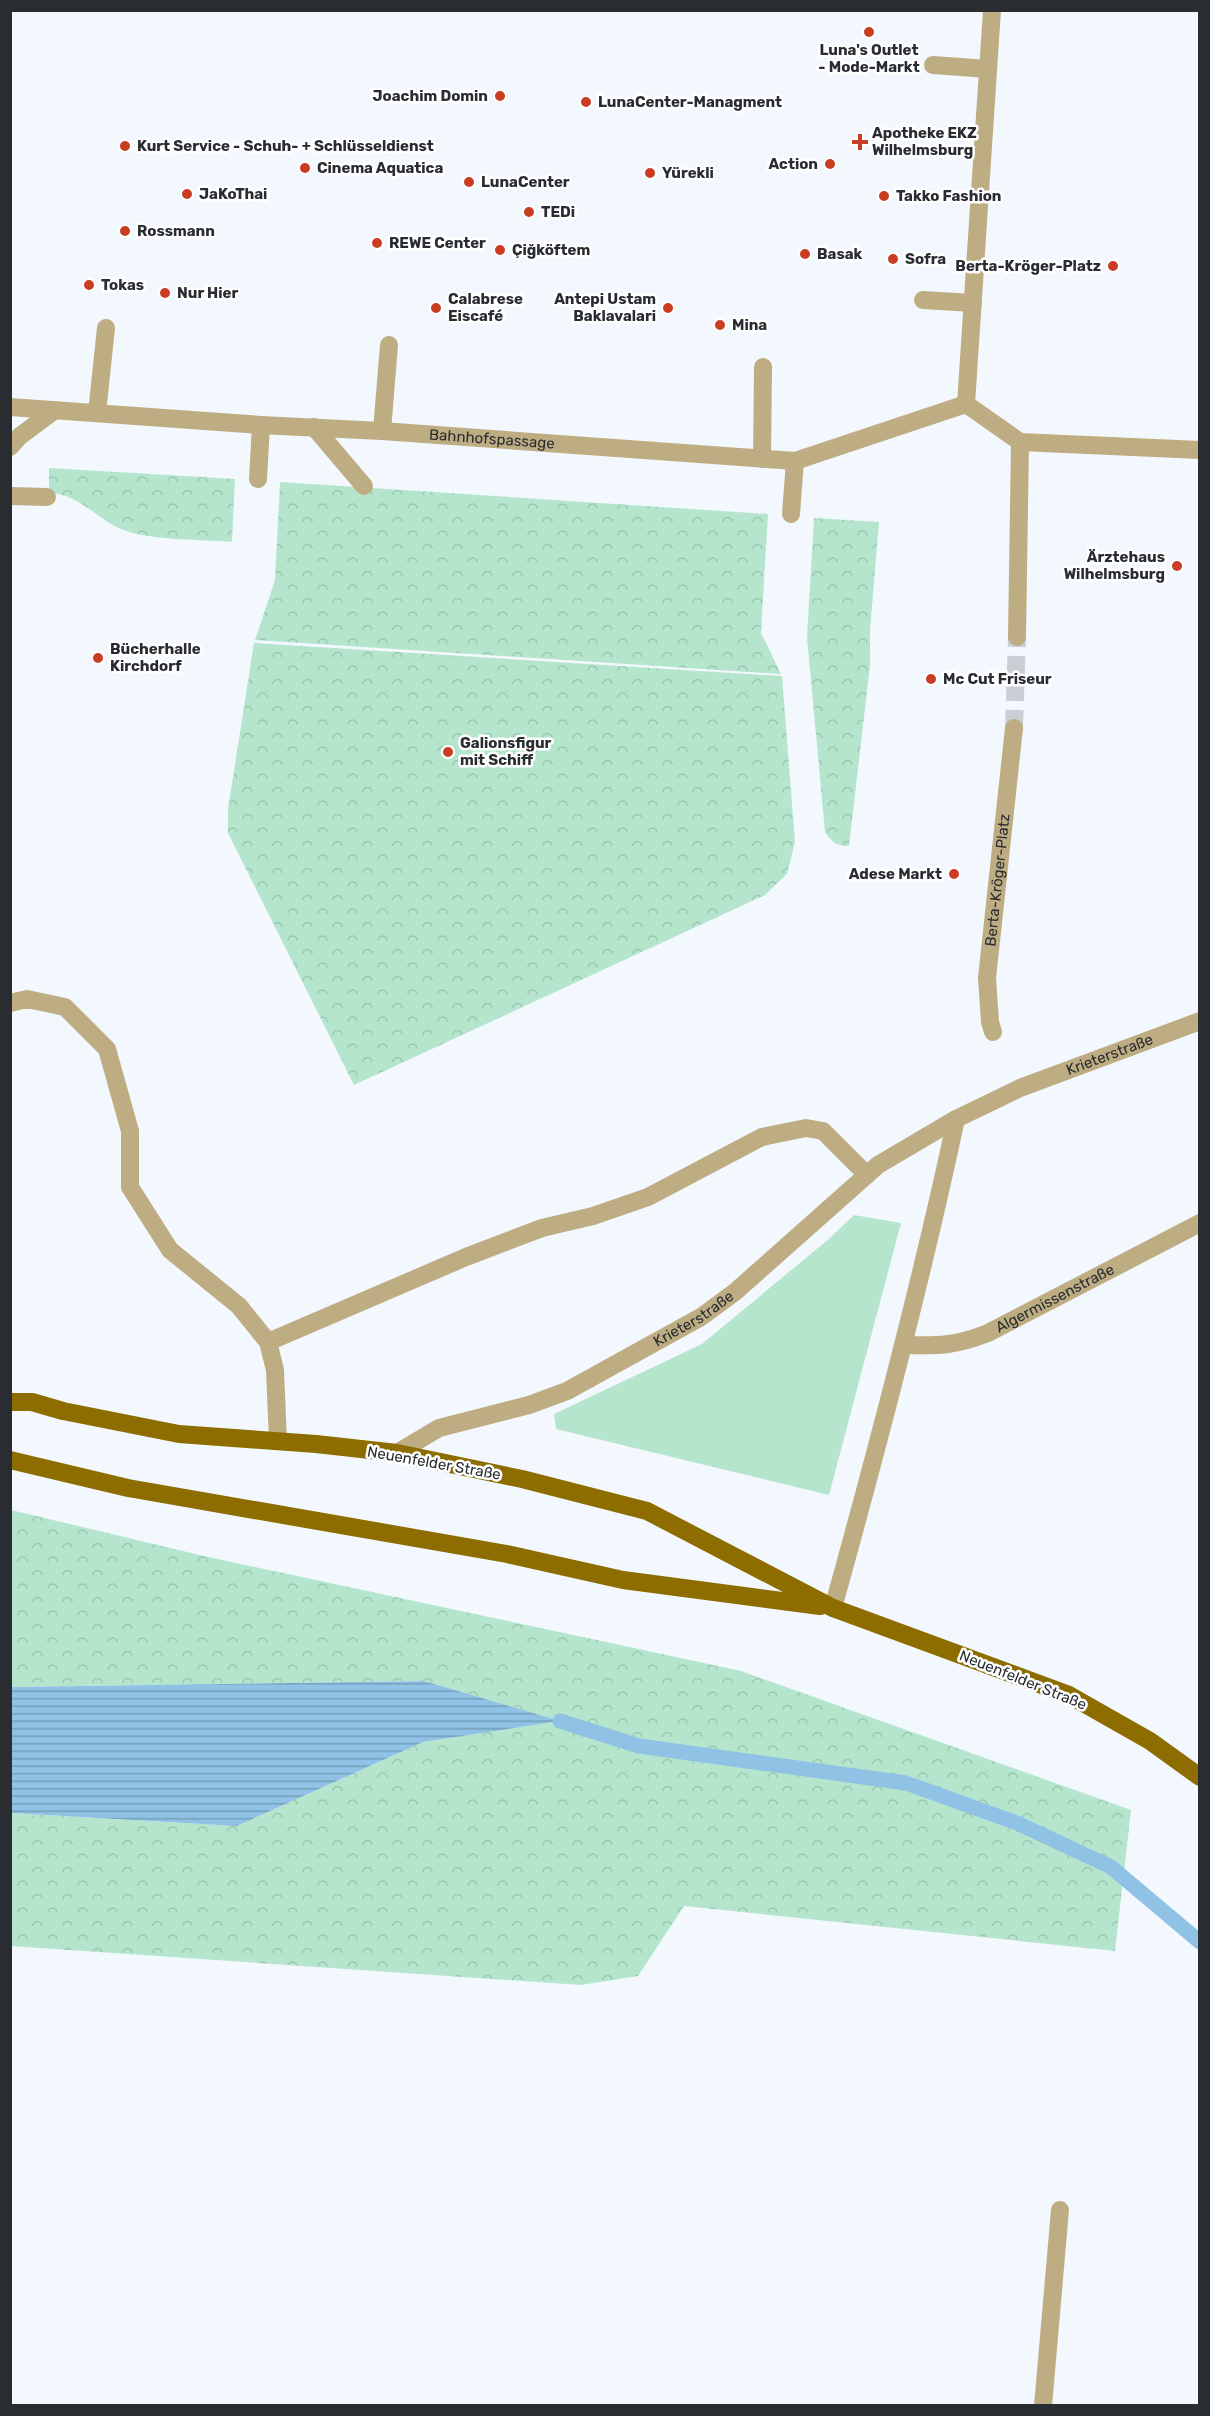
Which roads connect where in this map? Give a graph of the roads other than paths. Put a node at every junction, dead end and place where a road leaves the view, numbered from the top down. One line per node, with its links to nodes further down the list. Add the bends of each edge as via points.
1 (992, 10): 3 (street)
2 (933, 65): 3 (street)
3 (988, 69): 5 (street)
4 (923, 300): 5 (street)
5 (972, 303): 9 (street)
6 (106, 328): 12 (street)
7 (389, 345): 15 (street)
8 (763, 367): 19 (street)
9 (966, 404): 16 (street); 20 (street, Bahnhofspassage)
10 (10, 407): 11 (street, Bahnhofspassage)
11 (55, 410): 12 (street, Bahnhofspassage); 17 (street)
12 (98, 413): 13 (street, Bahnhofspassage)
13 (261, 425): 14 (street, Bahnhofspassage); 21 (street)
14 (314, 428): 15 (street, Bahnhofspassage); 22 (street)
15 (382, 431): 19 (street, Bahnhofspassage)
16 (1020, 442): 18 (street); 26 (street)
17 (10, 447)
18 (1200, 450)
19 (762, 459): 20 (street, Bahnhofspassage)
20 (795, 461): 25 (street)
21 (258, 479)
22 (364, 486)
23 (10, 496): 24 (street)
24 (47, 498)
25 (791, 514)
26 (1017, 638)
27 (1014, 728): 30 (street, Berta-Kröger-Platz, via 987,978)
28 (10, 1003): 34 (street, via 27,999 65,1007 107,1049 130,1131 130,1187 170,1250 239,1306)
29 (1200, 1021): 31 (street, Krieterstraße, via 1020,1088)
30 (993, 1032)
31 (956, 1119): 32 (street, Krieterstraße); 35 (street)
32 (867, 1175): 34 (street, via 823,1131 806,1128 762,1137 648,1197 531,1232); 38 (street, Krieterstraße, via 735,1292 701,1317 567,1390 529,1405 439,1428)
33 (1200, 1223): 35 (street, Algermissenstraße, via 988,1333 944,1346)
34 (268, 1342): 37 (street, via 275,1370)
35 (903, 1345): 40 (street)
36 (10, 1402): 37 (main road, Neuenfelder Straße, via 32,1402 180,1434)
37 (278, 1441): 38 (main road, Neuenfelder Straße)
38 (397, 1453): 40 (main road, Neuenfelder Straße, via 647,1511)
39 (10, 1460): 40 (main road, Neuenfelder Straße, via 128,1488 507,1554 623,1580)
40 (833, 1608): 41 (main road, Neuenfelder Straße, via 1069,1695 1150,1740)
41 (1200, 1777)
42 (1060, 2210): 43 (street)
43 (1043, 2406)

